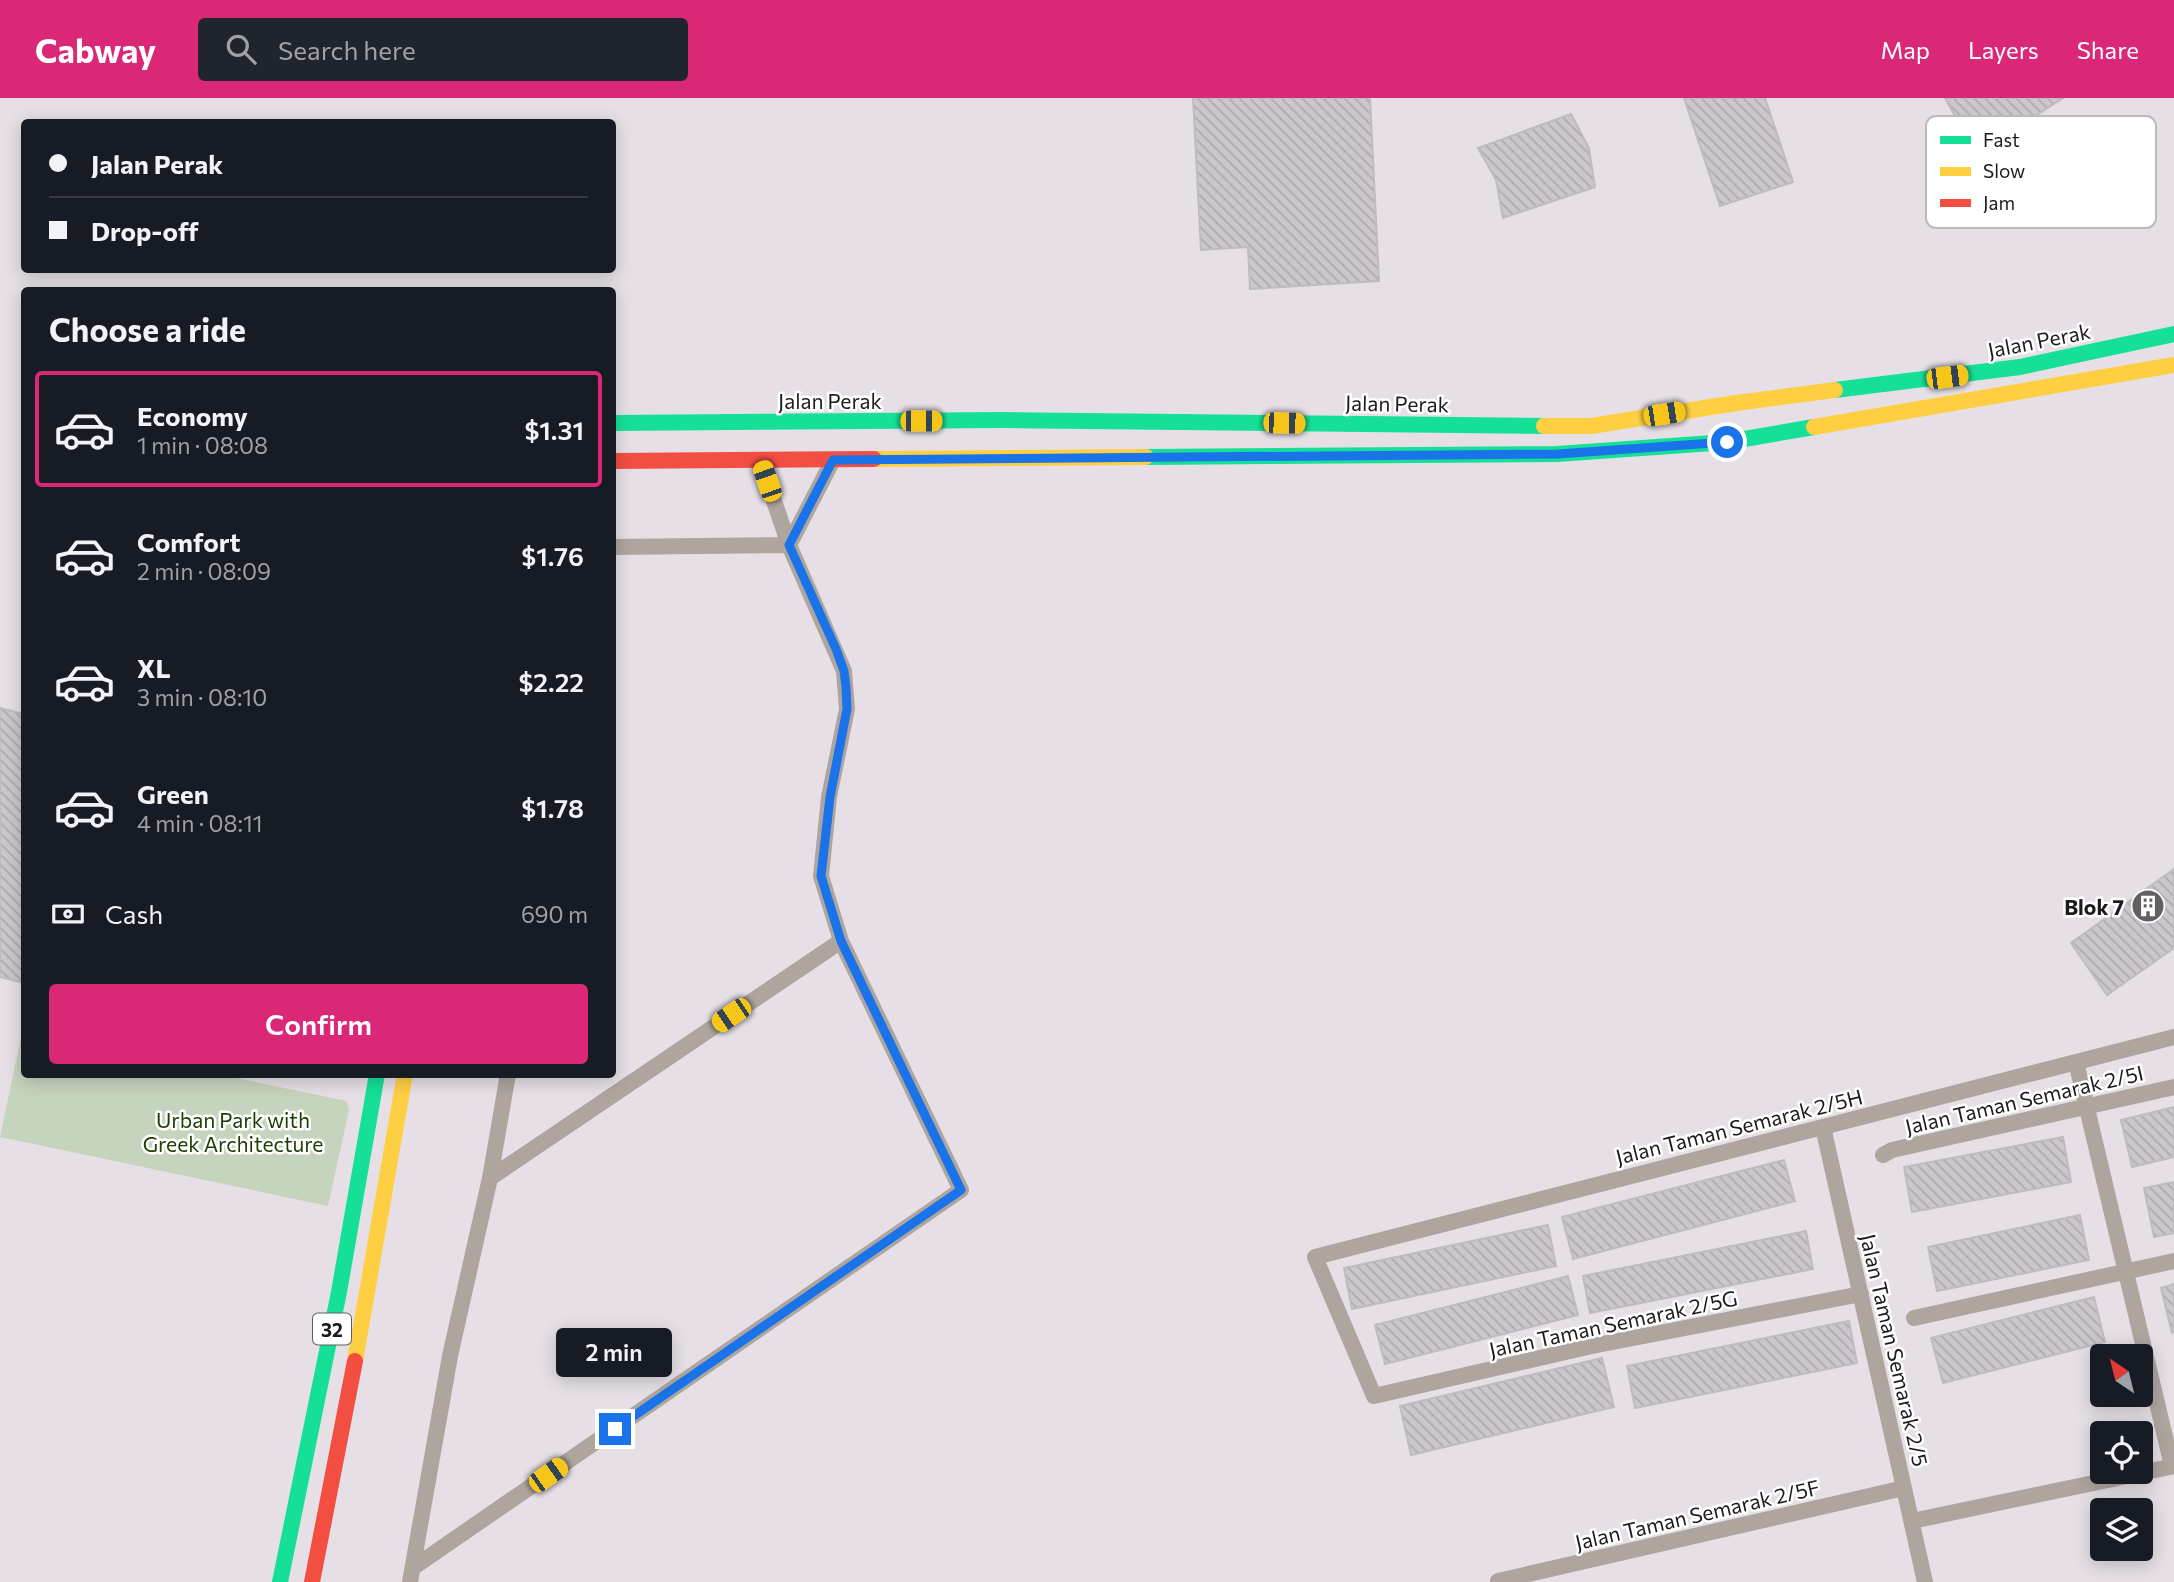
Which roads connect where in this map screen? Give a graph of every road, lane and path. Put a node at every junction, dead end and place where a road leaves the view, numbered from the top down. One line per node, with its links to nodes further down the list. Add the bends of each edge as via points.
1 (2174, 334): 4 (main road, Jalan Perak, via 2020,367 1736,402 1591,426 1018,420)
2 (2174, 365): 7 (main road, via 1714,443 1558,454)
3 (616, 423): 4 (main road, Jalan Perak)
4 (815, 433): 7 (main road, via 832,450)
5 (760, 460): 6 (main road); 8 (main road); 9 (street)
6 (833, 460): 7 (main road); 9 (street)
7 (858, 460)
8 (616, 461)
9 (789, 545): 10 (street); 11 (street, via 844,671 847,709 821,876)
10 (616, 547)
11 (841, 941): 21 (street); 30 (street, via 961,1190)
12 (2174, 1037): 13 (street, Jalan Taman Semarak 2/5H)
13 (2076, 1062): 18 (street); 19 (street, Jalan Taman Semarak 2/5H)
14 (376, 1078): 32 (main road, 32)
15 (404, 1078): 33 (main road, 32)
16 (507, 1078): 21 (street)
17 (2174, 1087): 18 (street, Jalan Taman Semarak 2/5I)
18 (2086, 1106): 20 (street, Jalan Taman Semarak 2/5I); 23 (street)
19 (1823, 1127): 24 (street, Jalan Taman Semarak 2/5); 26 (street, Jalan Taman Semarak 2/5H, via 1315,1257)
20 (1883, 1155)
21 (490, 1178): 30 (street, via 450,1356)
22 (2174, 1261): 23 (street)
23 (2126, 1272): 25 (street); 27 (street)
24 (1861, 1294): 26 (street, Jalan Taman Semarak 2/5G, via 1592,1346); 28 (street, Jalan Taman Semarak 2/5)
25 (1914, 1318)
26 (1374, 1396)
27 (2173, 1466): 29 (street)
28 (1904, 1488): 29 (street, Jalan Taman Semarak 2/5); 31 (street, Jalan Taman Semarak 2/5F)
29 (1912, 1521): 34 (street, Jalan Taman Semarak 2/5)
30 (412, 1575)
31 (1498, 1581)
32 (281, 1582)
33 (312, 1582)
34 (1925, 1582)

